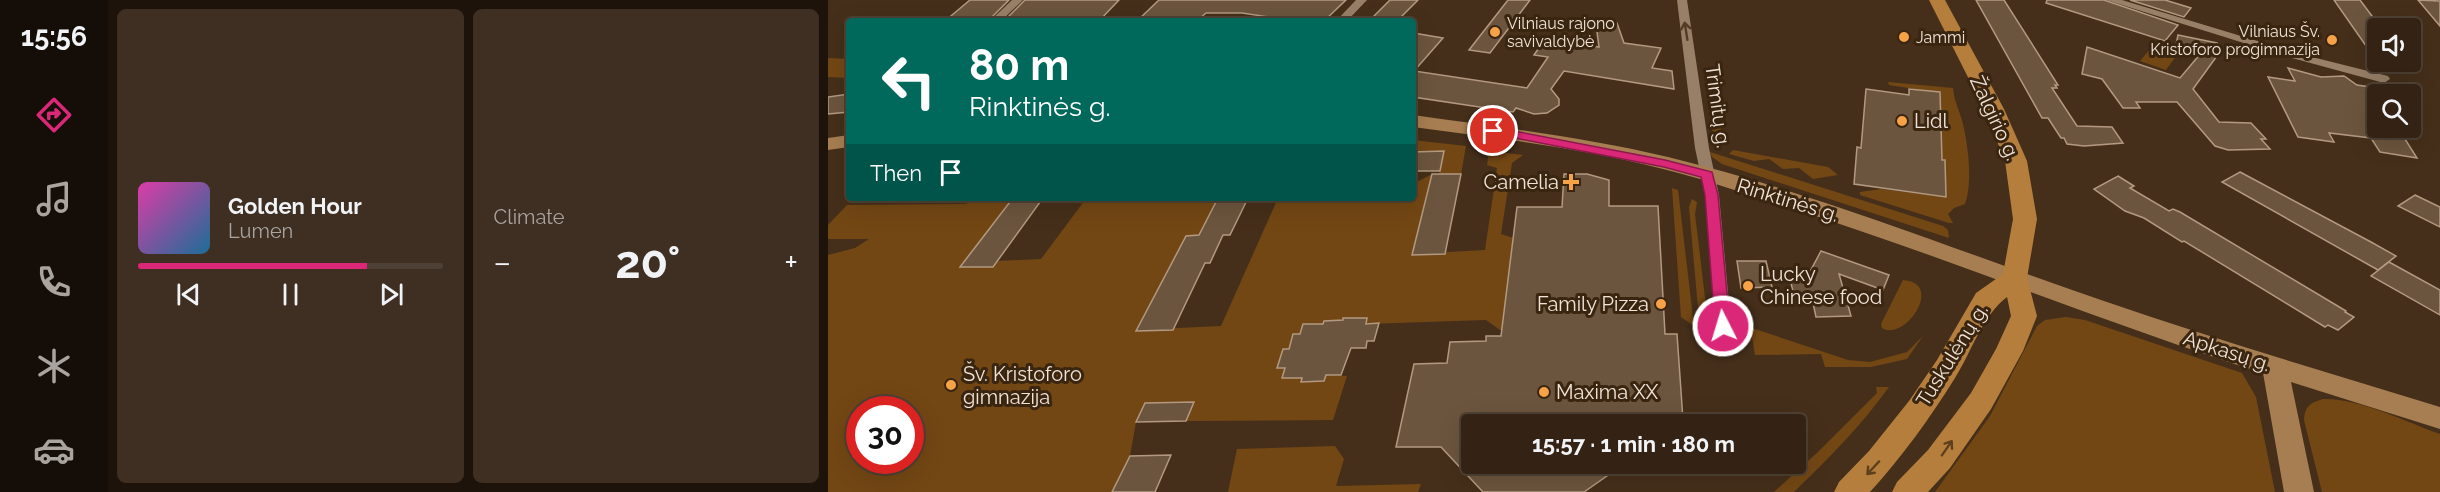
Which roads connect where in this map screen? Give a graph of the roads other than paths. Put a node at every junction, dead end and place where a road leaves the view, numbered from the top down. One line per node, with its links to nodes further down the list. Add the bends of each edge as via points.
1 (1018, 0): 6 (street)
2 (1362, 0): 7 (street)
3 (1682, 0): 12 (street, Trimitų g., one-way to 3)
4 (1938, 0): 13 (main road, Žalgirio g., via 2016,161 2025,219)
5 (2111, 0): 8 (street)
6 (998, 18)
7 (1344, 18)
8 (2384, 79)
9 (1416, 121): 12 (main road, Rinktinės g., via 1542,139)
10 (846, 141): 11 (main road)
11 (828, 144)
12 (1707, 175): 13 (main road, Rinktinės g., via 1871,225); 14 (street, Trimitų g.)
13 (2016, 279): 15 (main road, Apkasų g.); 17 (main road, Tuskulėnų g., one-way to 17, via 1985,300 1919,409); 18 (main road, Tuskulėnų g., one-way to 13, via 1939,459 1967,420 2009,351 2024,316)
14 (1723, 326)
15 (2275, 367): 16 (main road, Apkasų g.); 19 (main road)
16 (2440, 418)
17 (1850, 492)
18 (1908, 492)
19 (2299, 492)

